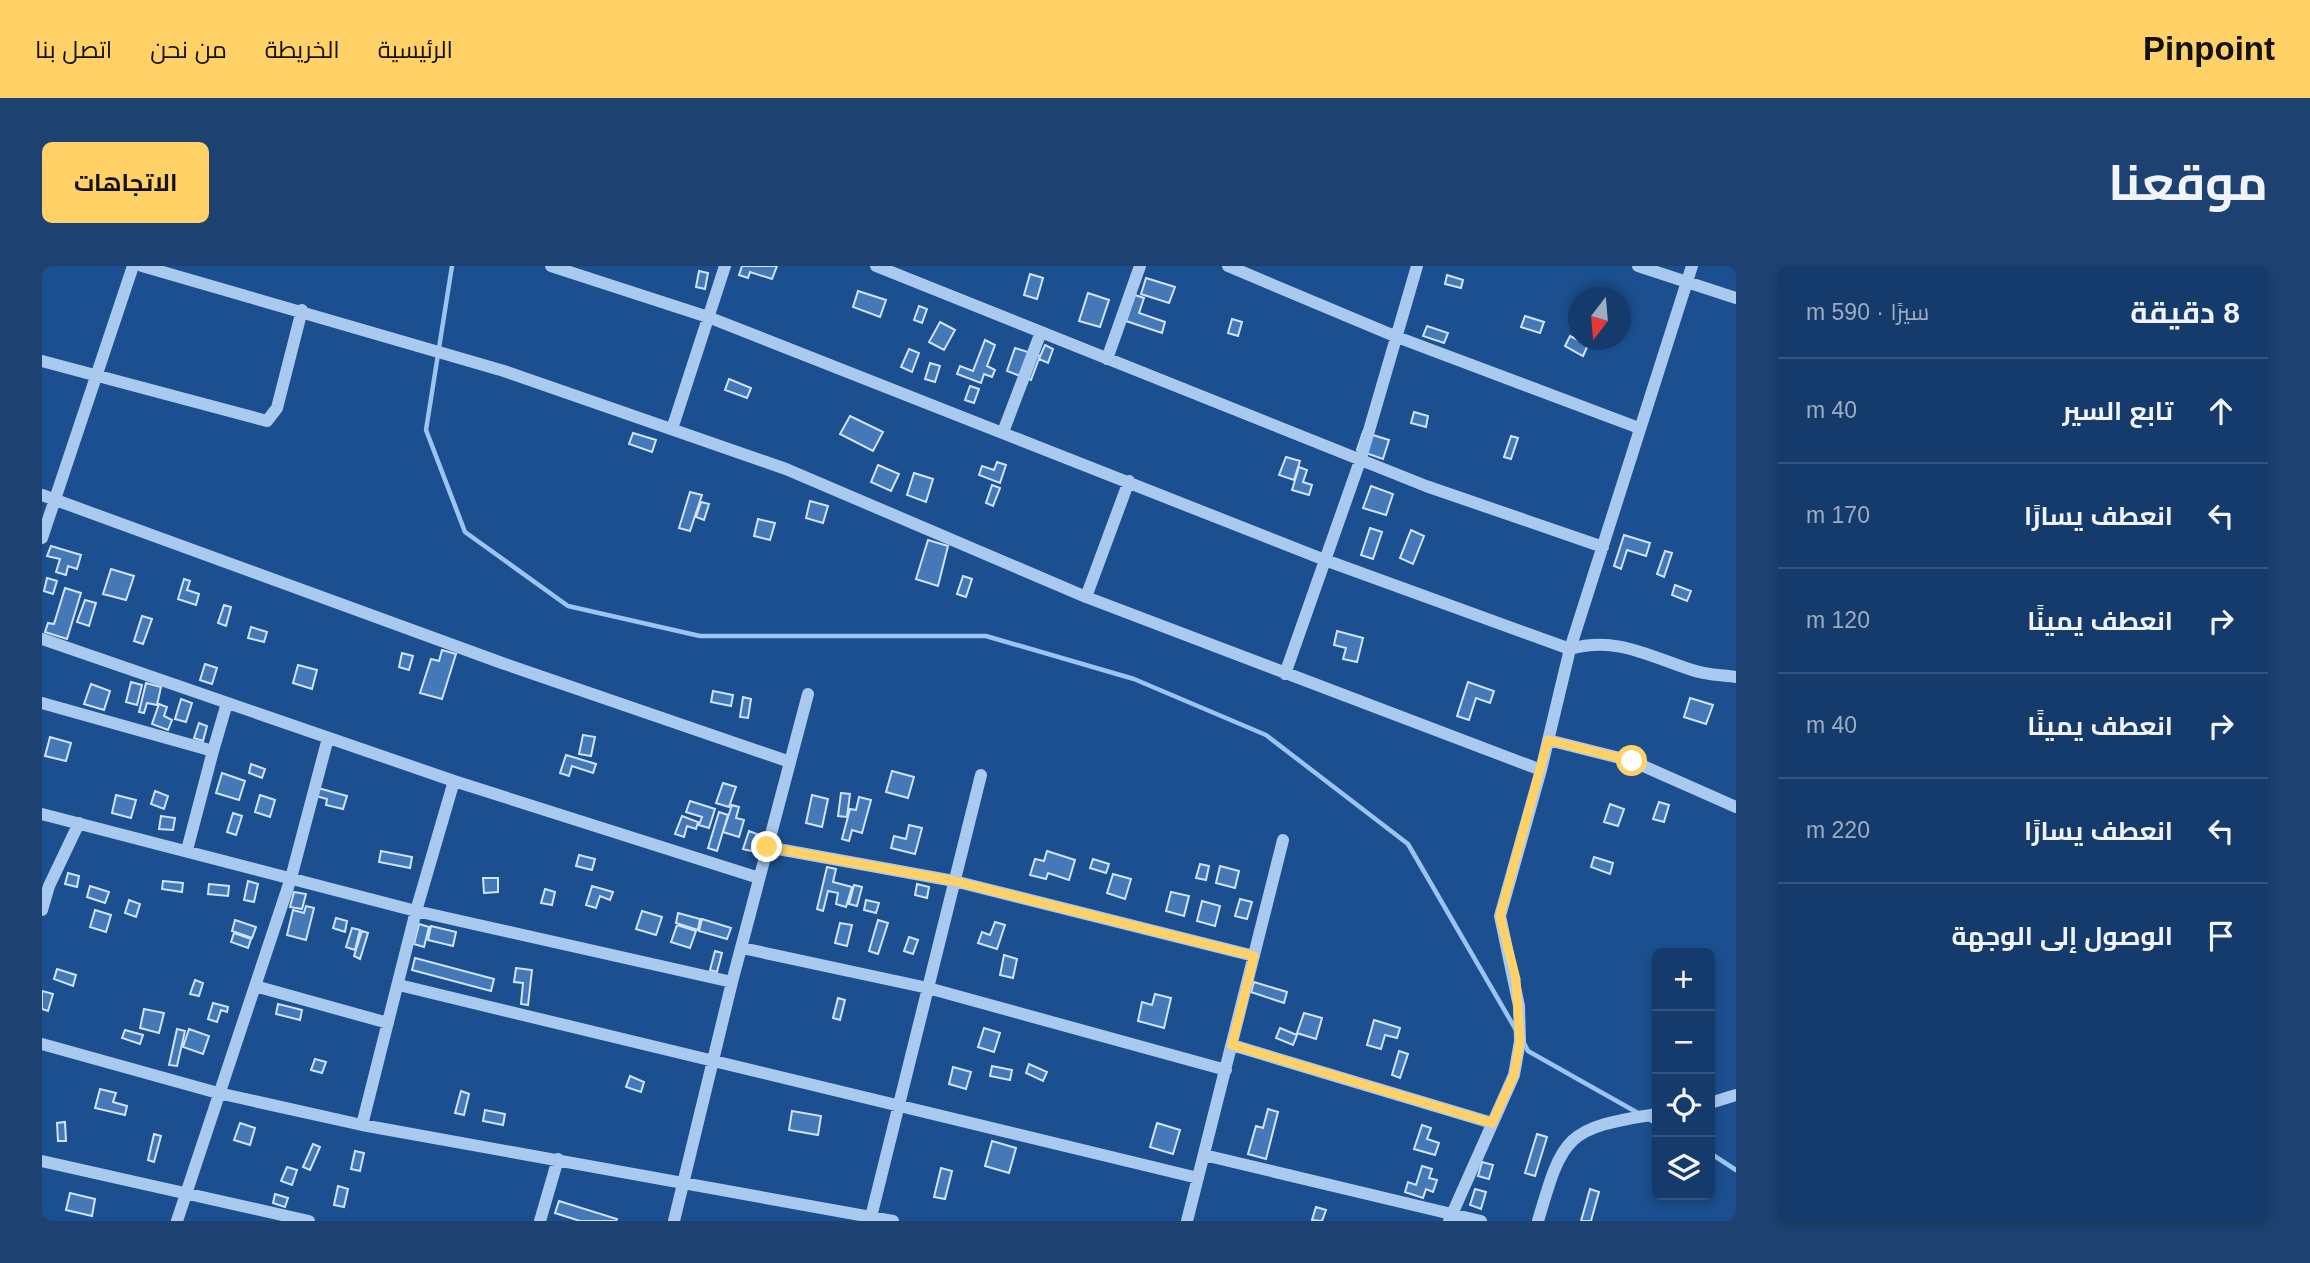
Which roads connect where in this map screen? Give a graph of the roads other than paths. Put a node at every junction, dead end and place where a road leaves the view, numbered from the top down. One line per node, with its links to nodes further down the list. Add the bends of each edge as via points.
1 (133, 266): 20 (street)
2 (142, 266): 14 (street)
3 (551, 266): 11 (street)
4 (725, 266): 15 (street)
5 (876, 266): 16 (street)
6 (1140, 266): 18 (street)
7 (1228, 266): 17 (street)
8 (1417, 266): 17 (street)
9 (1638, 266): 12 (street)
10 (1692, 266): 12 (street)
11 (573, 269): 15 (street)
12 (1687, 283): 13 (street); 21 (street)
13 (1736, 298)
14 (302, 310): 20 (street, via 277,408 267,421); 22 (street, via 504,371)
15 (708, 317): 22 (street); 23 (street)
16 (1041, 332): 18 (street); 23 (street)
17 (1397, 337): 21 (street); 24 (street)
18 (1107, 359): 24 (street)
19 (42, 362): 20 (street)
20 (97, 377): 27 (street)
21 (1639, 428): 29 (street)
22 (671, 429): 31 (street, via 786,469)
23 (1003, 432): 25 (street)
24 (1361, 458): 29 (street, via 1475,505); 30 (street)
25 (1129, 481): 30 (street); 31 (street)
26 (42, 495): 27 (street)
27 (55, 499): 28 (street); 42 (street, via 502,663)
28 (42, 538)
29 (1603, 547): 33 (street)
30 (1325, 560): 33 (street); 34 (street)
31 (1086, 597): 34 (street)
32 (42, 639): 38 (street)
33 (1570, 649): 35 (street, via 1594,642 1614,644 1696,672); 40 (street)
34 (1285, 674): 43 (street)
35 (1736, 677)
36 (808, 694): 42 (street)
37 (42, 703): 41 (street)
38 (227, 703): 39 (street); 41 (street)
39 (328, 738): 45 (street); 52 (street)
40 (1548, 740): 43 (street); 46 (street, via 1632,761)
41 (213, 751): 51 (street)
42 (790, 762): 50 (street)
43 (1541, 770): 73 (street, via 1500,916 1516,979 1520,1041 1514,1075)
44 (981, 775): 54 (street)
45 (454, 781): 53 (street); 56 (street)
46 (1736, 807)
47 (42, 814): 48 (street)
48 (79, 823): 51 (street); 55 (street)
49 (1283, 840): 58 (street)
50 (767, 847): 53 (street); 54 (street)
51 (187, 850): 52 (street)
52 (291, 878): 56 (street); 61 (street)
53 (759, 878): 57 (street)
54 (954, 881): 58 (street); 62 (street)
55 (42, 910)
56 (416, 911): 59 (street); 60 (street)
57 (742, 948): 59 (street); 62 (street)
58 (1254, 956): 65 (street)
59 (732, 982): 66 (street)
60 (399, 985): 63 (street); 66 (street)
61 (255, 986): 63 (street); 68 (street)
62 (928, 988): 67 (street); 71 (street)
63 (388, 1023): 74 (street)
64 (42, 1044): 68 (street)
65 (1232, 1045): 67 (street); 73 (street)
66 (712, 1062): 71 (street); 79 (street)
67 (1226, 1070): 75 (street)
68 (218, 1093): 74 (street); 80 (street)
69 (1736, 1095): 70 (street)
70 (1715, 1101)
71 (900, 1104): 78 (street); 82 (street)
72 (1652, 1115): 90 (street, via 1615,1120 1578,1134 1564,1146)
73 (1492, 1123): 81 (street)
74 (362, 1125): 76 (street)
75 (1204, 1155): 78 (street); 81 (street)
76 (558, 1159): 79 (street); 85 (street)
77 (42, 1161): 80 (street)
78 (1198, 1178): 88 (street)
79 (684, 1182): 82 (street); 86 (street)
80 (185, 1191): 83 (street); 84 (street)
81 (1450, 1217): 89 (street)
82 (870, 1219): 87 (street)
83 (177, 1221)
84 (309, 1221)
85 (540, 1221)
86 (674, 1221)
87 (893, 1221)
88 (1187, 1221)
89 (1481, 1221)
90 (1538, 1221)

